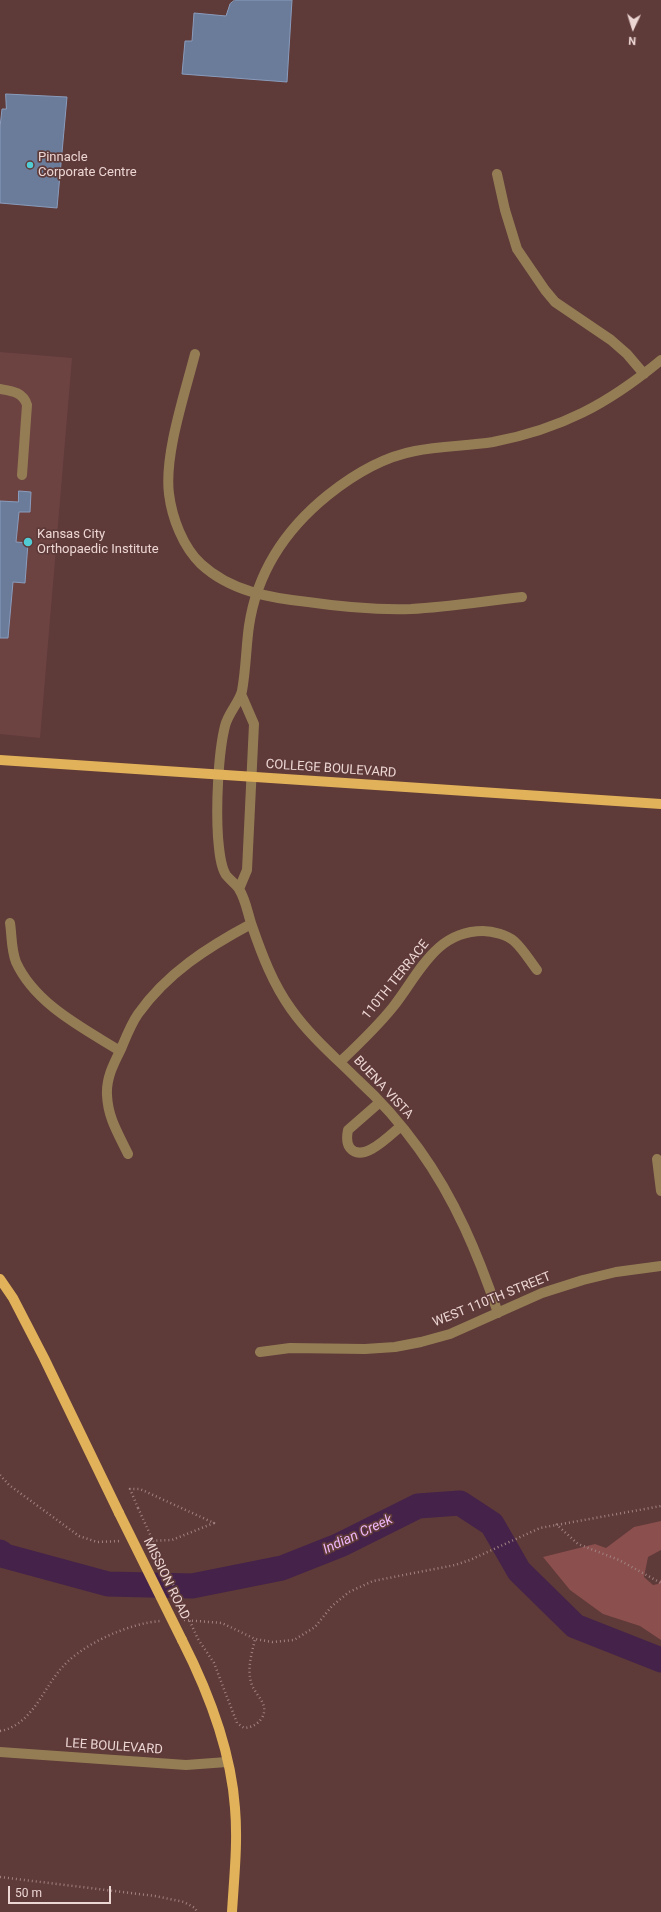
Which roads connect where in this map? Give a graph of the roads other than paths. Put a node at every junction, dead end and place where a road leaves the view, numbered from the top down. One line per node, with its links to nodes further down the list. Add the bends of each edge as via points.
1 (497, 174): 4 (street, via 517,249 545,290 555,302 611,340)
2 (195, 354): 7 (street, via 174,435 169,471 172,508 187,548 201,564 220,577)
3 (661, 360): 4 (street)
4 (644, 374): 7 (street, via 593,408 568,420 515,437 414,451 366,469 330,493 287,534)
5 (0, 389): 6 (street, via 22,395 28,405)
6 (22, 476)
7 (256, 593): 8 (street, via 283,599 381,609 457,605); 9 (street, via 249,625)
8 (522, 597)
9 (242, 694): 11 (street, BUENA VISTA, via 226,723); 12 (street, via 254,724)
10 (0, 760): 11 (main road, COLLEGE BOULEVARD)
11 (219, 774): 12 (main road, COLLEGE BOULEVARD); 14 (street, BUENA VISTA, via 218,836 224,872)
12 (252, 776): 13 (main road, COLLEGE BOULEVARD); 14 (street, via 246,870)
13 (661, 804)
14 (240, 889): 16 (street, BUENA VISTA)
15 (10, 923): 18 (street, via 11,945 16,962 36,990 74,1023)
16 (251, 924): 18 (street, via 183,965 154,993 137,1015); 19 (street, BUENA VISTA, via 274,981 290,1008 313,1037)
17 (537, 970): 19 (street, 110TH TERRACE, via 514,941 502,935 488,931 471,931 454,936 438,946 392,1009)
18 (120, 1051): 22 (street, via 107,1080 106,1094 110,1118)
19 (340, 1062): 20 (street, BUENA VISTA)
20 (380, 1102): 21 (street, BUENA VISTA); 21 (street, via 348,1130 350,1148 355,1152 369,1152)
21 (401, 1126): 27 (street, BUENA VISTA, via 447,1191 467,1230)
22 (128, 1154)
23 (657, 1159): 24 (street)
24 (661, 1191)
25 (661, 1266): 27 (street, WEST 110TH STREET, via 616,1272 583,1280 542,1293)
26 (0, 1279): 30 (main road, MISSION ROAD, bridge, via 13,1298 44,1358 193,1662 219,1728)
27 (498, 1313): 28 (street, WEST 110TH STREET, via 450,1334 395,1347 290,1348)
28 (260, 1352)
29 (0, 1752): 30 (street, LEE BOULEVARD, via 186,1765)
30 (227, 1762): 31 (main road, MISSION ROAD, via 237,1834)
31 (232, 1912)

